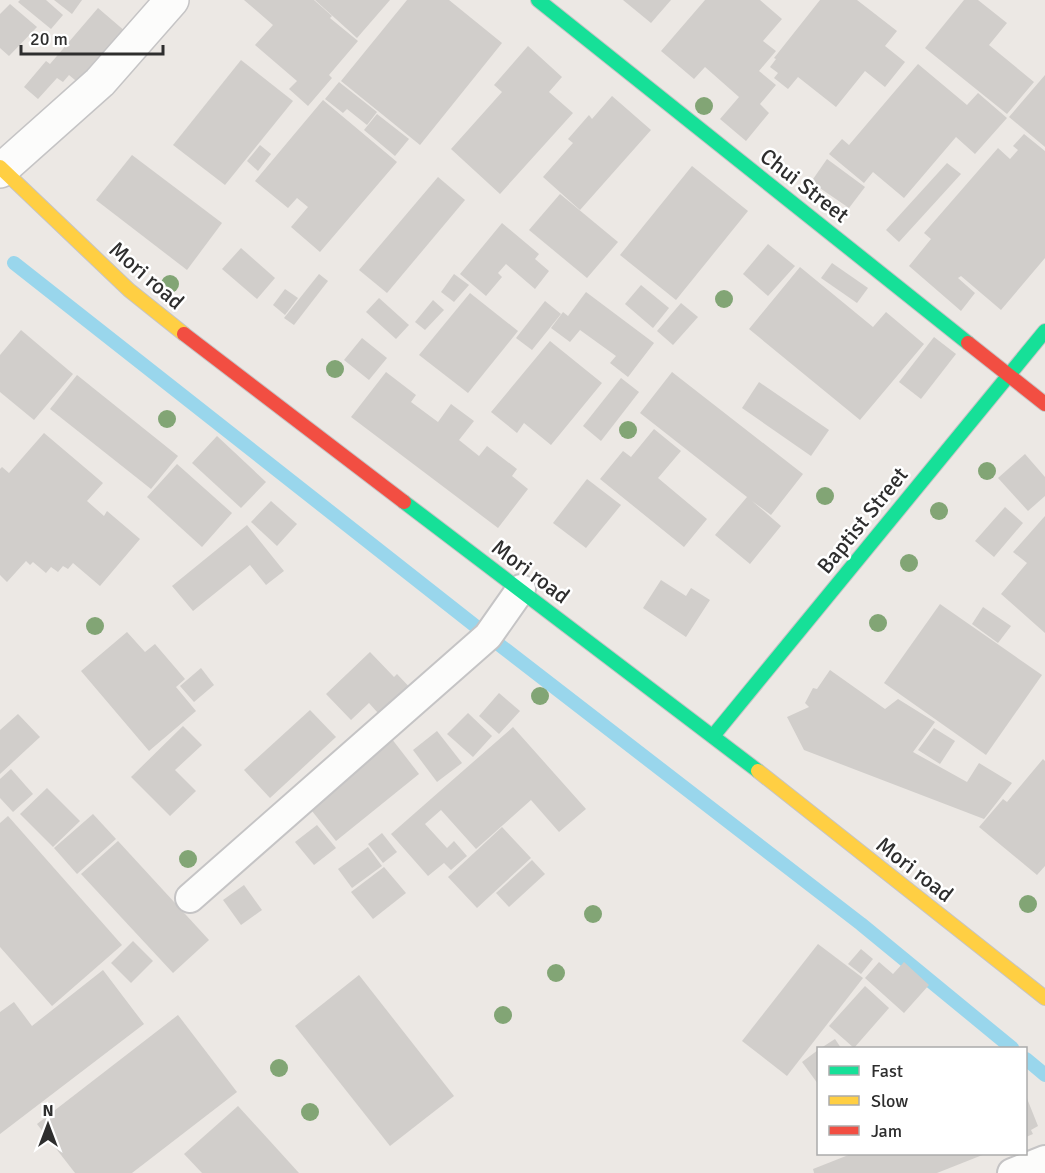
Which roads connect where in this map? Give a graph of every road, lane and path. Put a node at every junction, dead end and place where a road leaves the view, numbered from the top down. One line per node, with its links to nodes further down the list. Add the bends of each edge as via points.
1 (172, 0): 3 (street, via 100,82)
2 (538, 0): 5 (street, Chui Street)
3 (1, 169): 7 (street, Mori road, via 129,290)
4 (1045, 331): 5 (street, Baptist Street)
5 (1009, 374): 6 (street, Chui Street); 8 (street, Baptist Street)
6 (1045, 404)
7 (520, 589): 8 (street, Mori road); 9 (lane, via 488,636)
8 (713, 736): 10 (street, Mori road)
9 (190, 898)
10 (1045, 998)
11 (1045, 1160): 13 (lane)
12 (1045, 1166): 14 (lane)
13 (1012, 1173)
14 (1038, 1173)

